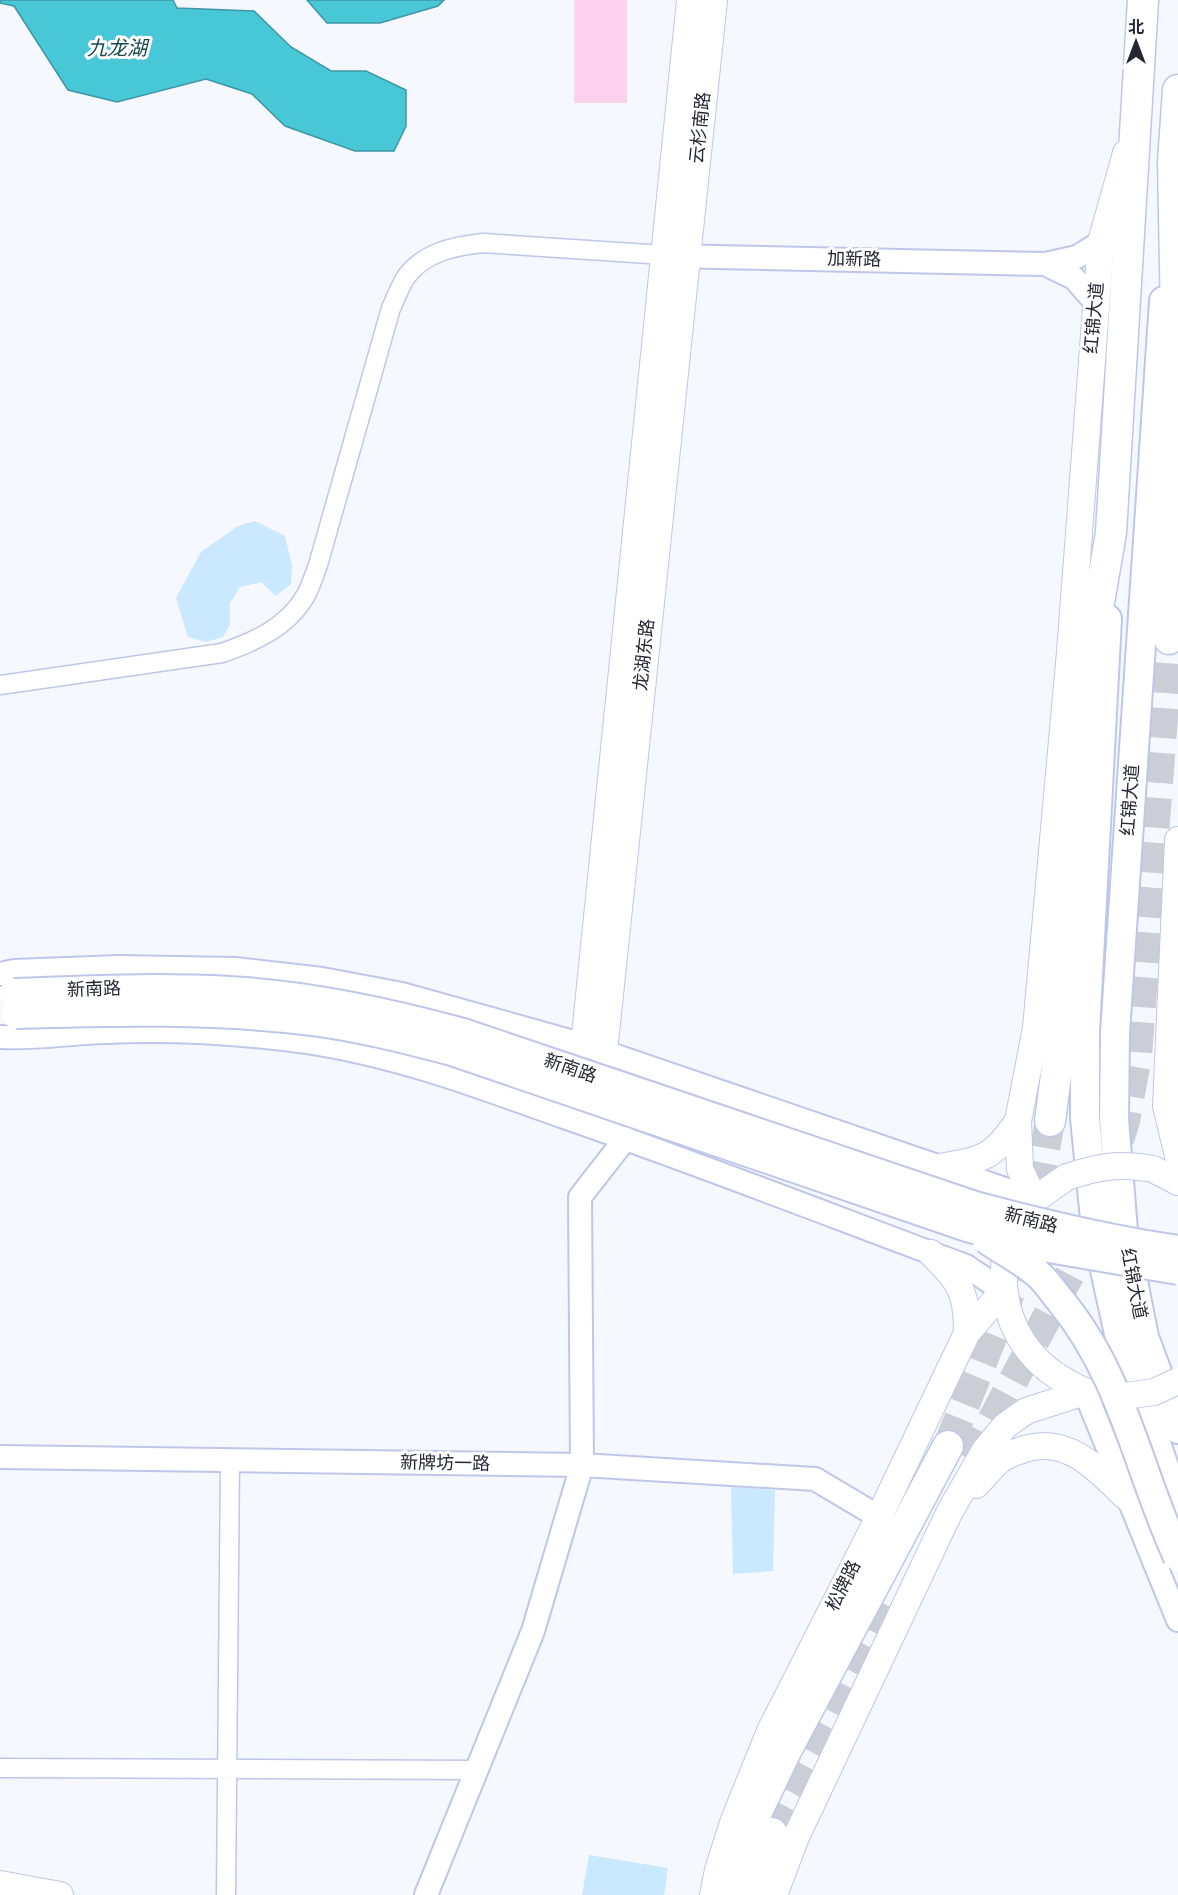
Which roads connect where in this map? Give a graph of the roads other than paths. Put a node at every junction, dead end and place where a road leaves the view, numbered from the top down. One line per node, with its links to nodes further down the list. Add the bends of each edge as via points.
1 (690, 0): 8 (main road, 云杉南路)
2 (714, 0): 8 (main road, 云杉南路)
3 (1143, 0): 5 (highway, 红锦大道)
4 (1178, 90): 6 (highway, 红锦大道)
5 (1135, 118): 7 (main road, 红锦大道); 11 (highway, 红锦大道)
6 (1173, 162): 12 (highway, 红锦大道, via 1178,421); 36 (main road, 红锦大道, via 1115,1033 1114,1118 1123,1231 1144,1337)
7 (1101, 242): 9 (street, via 1077,257); 10 (main road, 红锦大道)
8 (676, 256): 9 (street, 加新路); 13 (street, via 483,243 453,247 428,258 407,277 391,308 318,565 305,596 284,622 256,641 222,653); 18 (main road, 龙湖东路)
9 (1045, 264): 10 (street, via 1074,278)
10 (1096, 303): 20 (main road, 红锦大道, via 1036,1028)
11 (1111, 533): 21 (highway, 红锦大道, via 1089,660 1063,1022); 42 (main road, 红锦大道, via 1085,1032 1085,1118 1096,1229 1121,1343)
12 (1169, 639)
13 (0, 685)
14 (1178, 840): 17 (main road)
15 (6, 998): 18 (street, 新南路, via 14,971 118,967 235,969 402,994); 27 (main road, 新南路, bridge, via 117,1011 230,1013 315,1021 391,1035 452,1051); 29 (main road, 新南路, bridge, via 119,989 231,991 320,1000 398,1015 463,1033)
16 (0, 1038): 22 (street, via 106,1032 226,1033 309,1043 442,1074)
17 (1167, 1048): 19 (street); 23 (main road, via 1166,1107)
18 (594, 1049): 24 (street, 新南路)
19 (1178, 1106)
20 (1018, 1121): 24 (main road, via 1003,1144 989,1155); 26 (main road, 红锦大道, via 1020,1169)
21 (1050, 1121)
22 (626, 1138): 30 (street); 40 (street, via 580,1197)
23 (1178, 1156)
24 (940, 1167): 26 (street, 新南路)
25 (1178, 1182): 26 (main road, bridge, via 1153,1169 1099,1167 1067,1177)
26 (1034, 1199): 32 (main road, via 1012,1232 1004,1258)
27 (970, 1228): 29 (main road, 新南路, bridge, via 1048,1248); 45 (main road, bridge, via 1039,1275 1098,1355)
28 (1178, 1250): 29 (main road, bridge)
29 (1122, 1252): 31 (main road, bridge)
30 (931, 1253): 32 (street, via 966,1266); 33 (main road, via 963,1291)
31 (1178, 1270)
32 (1003, 1291): 33 (main road, 松牌路); 35 (main road, via 1012,1324 1029,1352 1053,1375)
33 (967, 1333): 44 (main road, 松牌路)
34 (1178, 1381): 35 (main road, bridge, via 1154,1392 1125,1396)
35 (1085, 1392): 41 (street); 43 (main road, via 1026,1411 1005,1426 985,1450)
36 (1178, 1429)
37 (948, 1446): 56 (highway, 松牌路, via 786,1751 752,1822)
38 (1, 1457): 39 (street, 新牌坊一路)
39 (230, 1461): 40 (street, 新牌坊一路); 48 (street)
40 (582, 1465): 44 (street, 新牌坊一路, via 814,1479); 49 (street, via 533,1631)
41 (1126, 1497): 43 (main road, via 1075,1453 1054,1446 1035,1446 999,1461); 46 (street)
42 (1178, 1507)
43 (949, 1513): 58 (main road, via 796,1837)
44 (879, 1517): 55 (main road, 松牌路, via 766,1740 734,1820)
45 (1178, 1557)
46 (1178, 1620)
47 (0, 1768): 48 (street)
48 (226, 1768): 49 (street); 53 (street)
49 (475, 1770): 54 (street)
50 (772, 1833): 57 (highway)
51 (0, 1884): 52 (main road)
52 (60, 1895)
53 (226, 1895)
54 (426, 1895)
55 (713, 1895)
56 (724, 1895)
57 (749, 1895)
58 (774, 1895)

